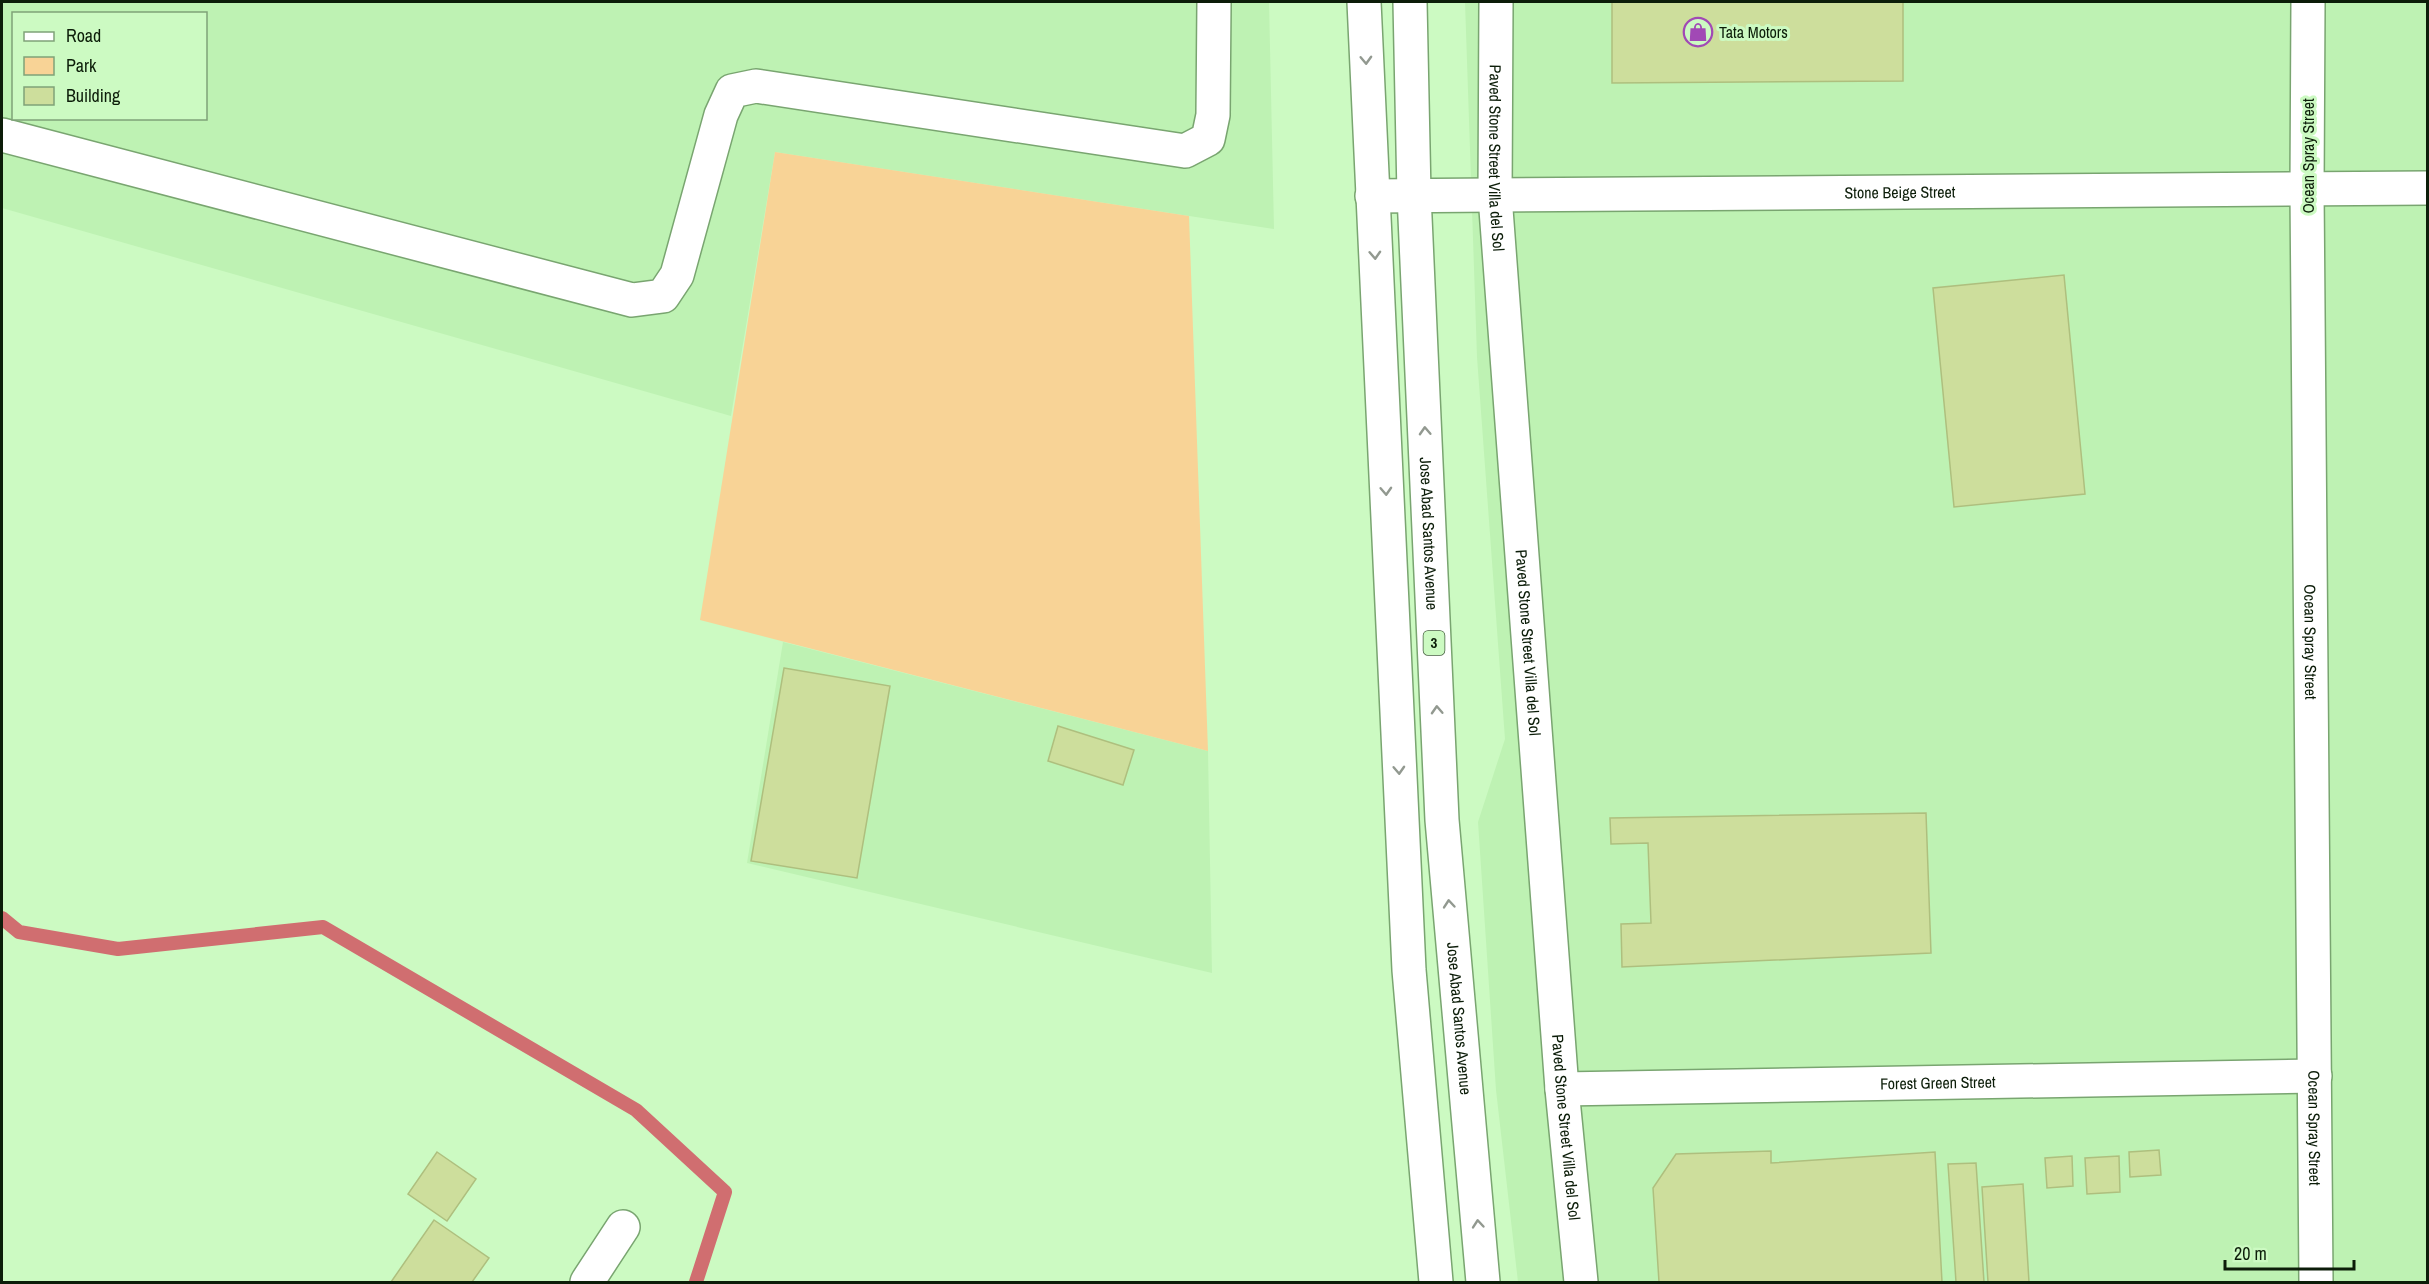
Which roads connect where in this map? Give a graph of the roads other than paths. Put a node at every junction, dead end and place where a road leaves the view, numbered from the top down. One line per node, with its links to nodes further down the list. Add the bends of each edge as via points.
1 (1214, 2): 6 (main road, via 1213,115 1208,139 1185,151 756,86 732,91 721,115 677,275 663,296 632,300)
2 (1364, 2): 10 (main road, one-way to 10)
3 (1410, 2): 9 (main road, Jose Abad Santos Avenue / 3)
4 (1496, 2): 11 (main road, Paved Stone Street Villa del Sol)
5 (2308, 2): 8 (main road, Ocean Spray Street)
6 (2, 135)
7 (2427, 188): 8 (main road, Stone Beige Street)
8 (2307, 190): 11 (main road, Stone Beige Street); 12 (main road, Ocean Spray Street)
9 (1414, 195): 10 (main road, Stone Beige Street); 11 (main road, Stone Beige Street); 17 (main road, Jose Abad Santos Avenue / 3, one-way to 9, via 1442,820)
10 (1372, 196): 16 (main road, one-way to 16, via 1409,970)
11 (1495, 196): 13 (main road, Paved Stone Street Villa del Sol)
12 (2315, 1076): 13 (main road, Forest Green Street); 19 (main road, Ocean Spray Street)
13 (1563, 1089): 18 (main road, Paved Stone Street Villa del Sol)
14 (623, 1227): 15 (main road)
15 (587, 1282)
16 (1436, 1282)
17 (1483, 1282)
18 (1581, 1282)
19 (2316, 1282)

